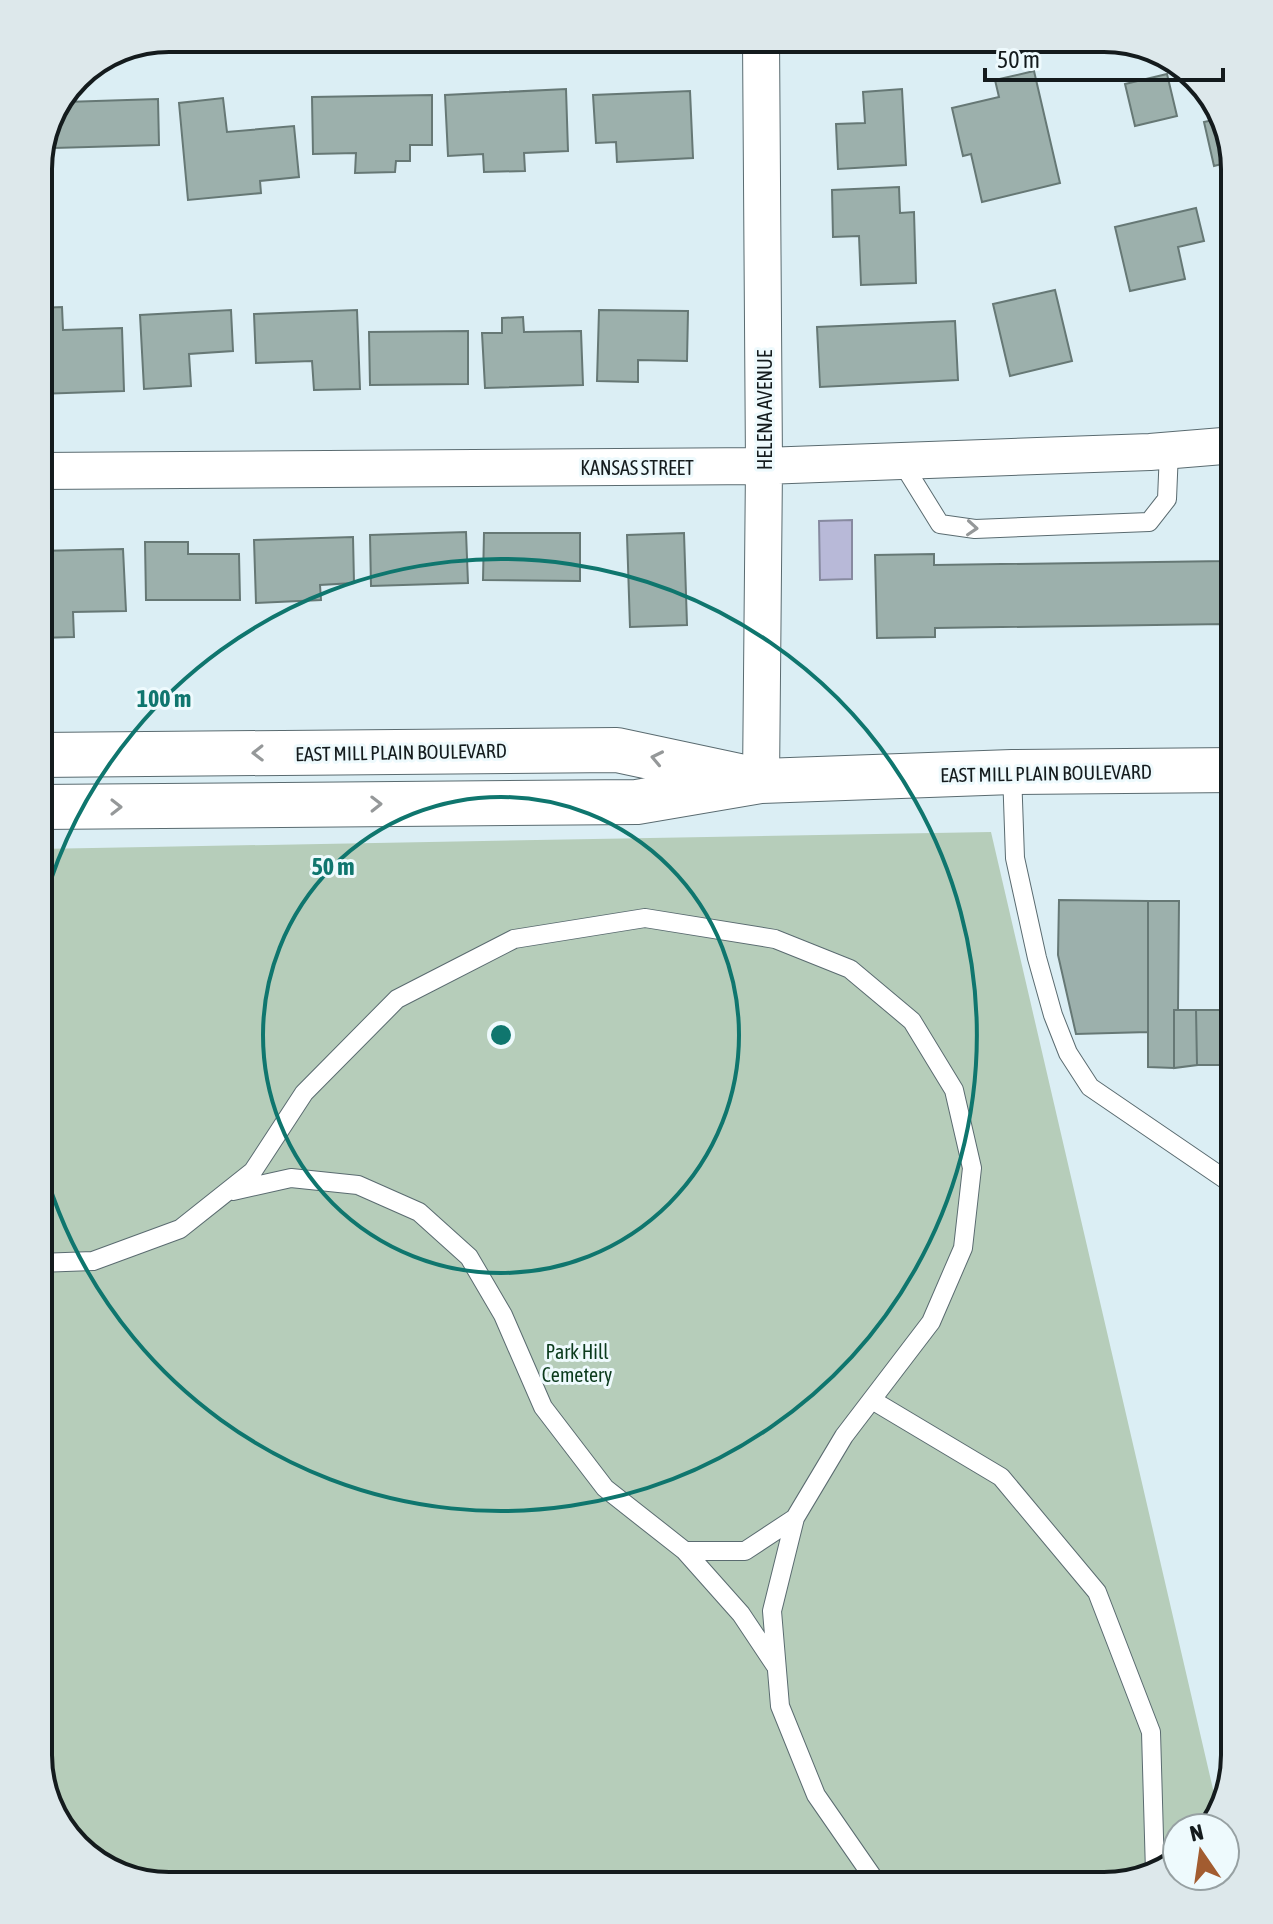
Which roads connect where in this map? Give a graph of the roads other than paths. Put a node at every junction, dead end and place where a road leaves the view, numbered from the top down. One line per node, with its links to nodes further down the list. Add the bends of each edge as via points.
1 (761, 52): 5 (street, HELENA AVENUE)
2 (1221, 446): 3 (street, KANSAS STREET)
3 (1169, 451): 4 (street, KANSAS STREET); 4 (lane, one-way to 3, via 940,524 975,529 1149,522 1167,499)
4 (901, 461): 5 (street, KANSAS STREET)
5 (764, 466): 6 (street, KANSAS STREET); 10 (street, HELENA AVENUE)
6 (52, 471)
7 (52, 755): 10 (main road, EAST MILL PLAIN BOULEVARD, one-way to 7, via 617,750)
8 (1221, 770): 9 (main road, EAST MILL PLAIN BOULEVARD)
9 (1012, 772): 10 (main road, EAST MILL PLAIN BOULEVARD); 12 (lane, via 1015,858 1037,958 1068,1053 1090,1087)
10 (761, 781): 11 (main road, EAST MILL PLAIN BOULEVARD, one-way to 10, via 637,802)
11 (52, 807)
12 (1221, 1176)
13 (226, 1193): 14 (lane, via 180,1229 93,1261); 15 (lane, via 253,1171 304,1093 397,999 514,939 645,918 775,939 850,969 912,1021 954,1090 972,1168 963,1248 931,1322); 17 (lane, via 291,1178 358,1185 419,1212 469,1257 503,1315 543,1407 605,1488)
14 (52, 1262)
15 (872, 1400): 16 (lane); 19 (lane, via 1001,1477 1097,1592 1151,1732)
16 (795, 1518): 17 (lane, via 745,1551); 18 (lane, via 772,1611)
17 (685, 1551): 18 (lane, via 741,1614)
18 (777, 1668): 20 (lane, via 780,1706 816,1795)
19 (1155, 1860)
20 (869, 1872)

